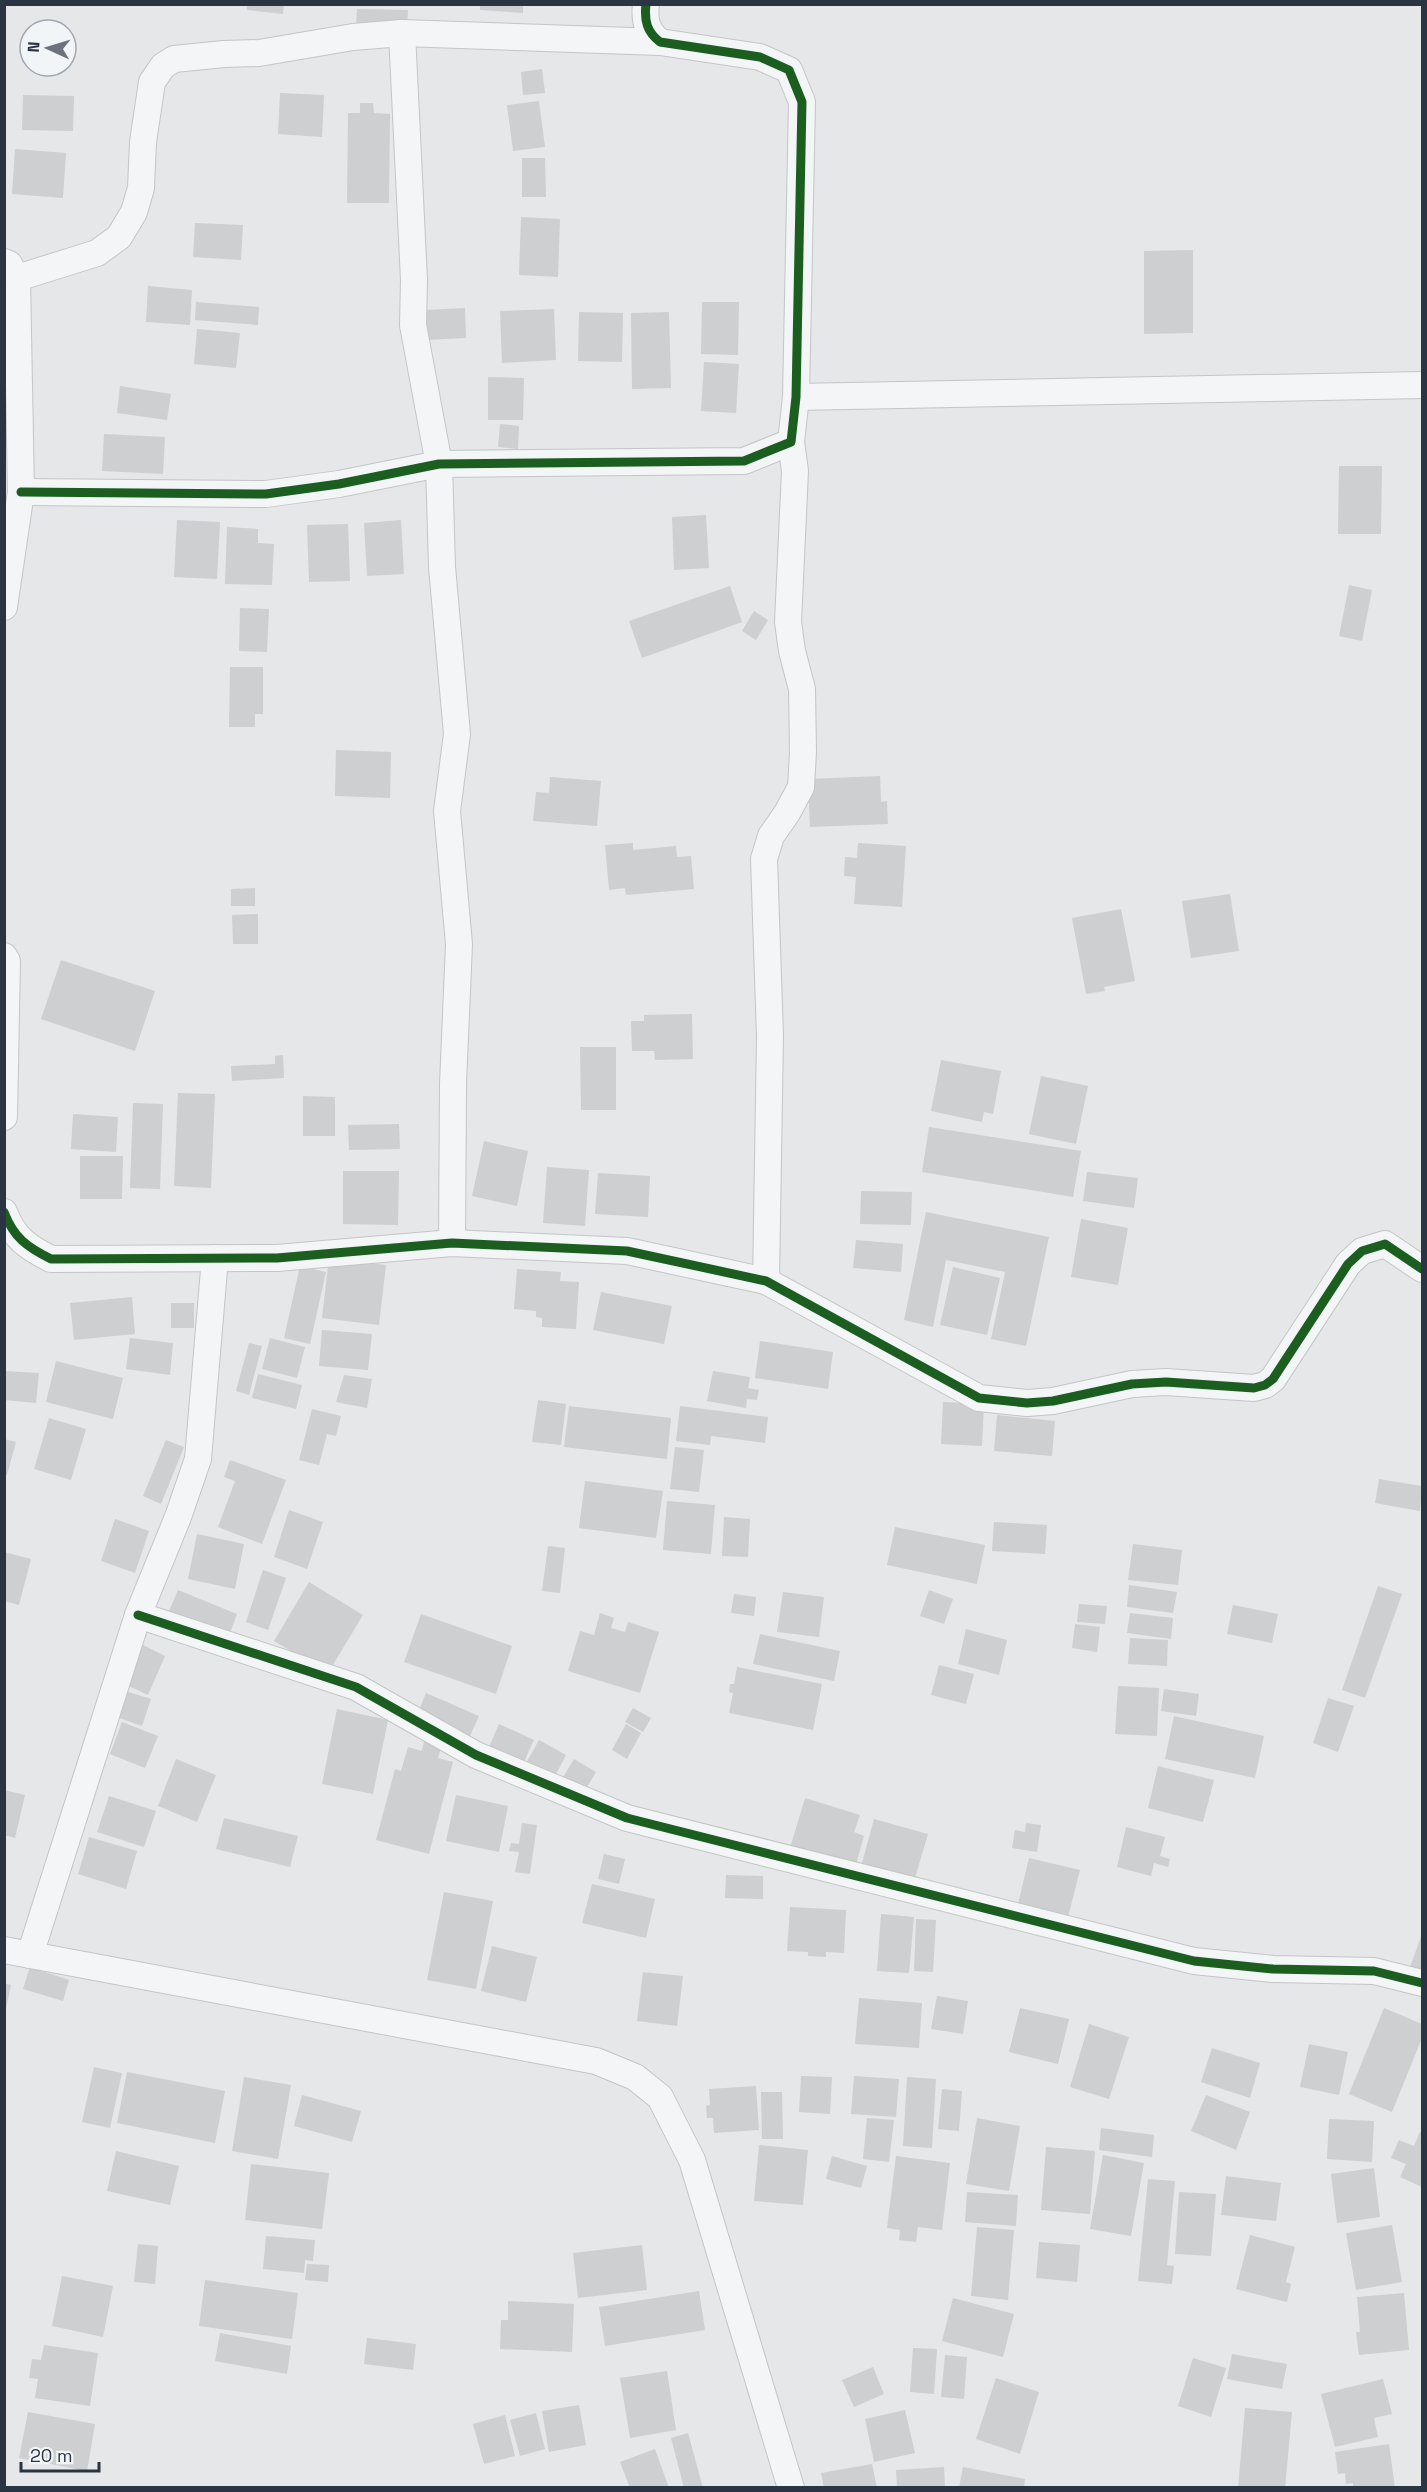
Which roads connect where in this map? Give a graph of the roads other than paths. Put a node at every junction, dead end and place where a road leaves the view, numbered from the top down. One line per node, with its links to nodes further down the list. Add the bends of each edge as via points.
1 (646, 4): 3 (street, via 649,33)
2 (402, 33): 3 (street); 4 (street, via 259,53 174,59 162,66 152,82 141,188 134,212 119,237 97,253); 8 (street, via 414,325)
3 (660, 42): 6 (street, via 760,57 789,70 802,102)
4 (11, 270): 9 (street)
5 (1422, 385): 6 (street)
6 (796, 397): 7 (street)
7 (791, 442): 8 (street, via 744,461); 17 (street, via 795,471 788,621 802,689 803,752 801,787 771,836 764,859 770,1036)
8 (439, 464): 9 (street, via 266,494); 14 (street, via 442,567 457,734 447,812 459,944)
9 (21, 492): 10 (street)
10 (4, 607)
11 (4, 956): 12 (street)
12 (4, 1117)
13 (4, 1212): 15 (street, via 10,1227 28,1248 51,1259)
14 (452, 1243): 15 (street, via 277,1258); 17 (street, via 627,1251)
15 (214, 1258): 18 (street, via 198,1459)
16 (1422, 1269): 17 (street, via 1385,1244 1362,1251 1348,1264 1273,1379 1265,1385 1230,1388 1166,1382 1132,1384 1027,1403 979,1398)
17 (766, 1281)
18 (138, 1615): 20 (street); 21 (street, via 356,1687 476,1755 627,1818 1194,1961 1273,1969 1374,1971)
19 (4, 1950): 20 (street)
20 (30, 1955): 22 (street, via 596,2061 635,2077 660,2097 692,2160)
21 (1422, 1983)
22 (791, 2487)

